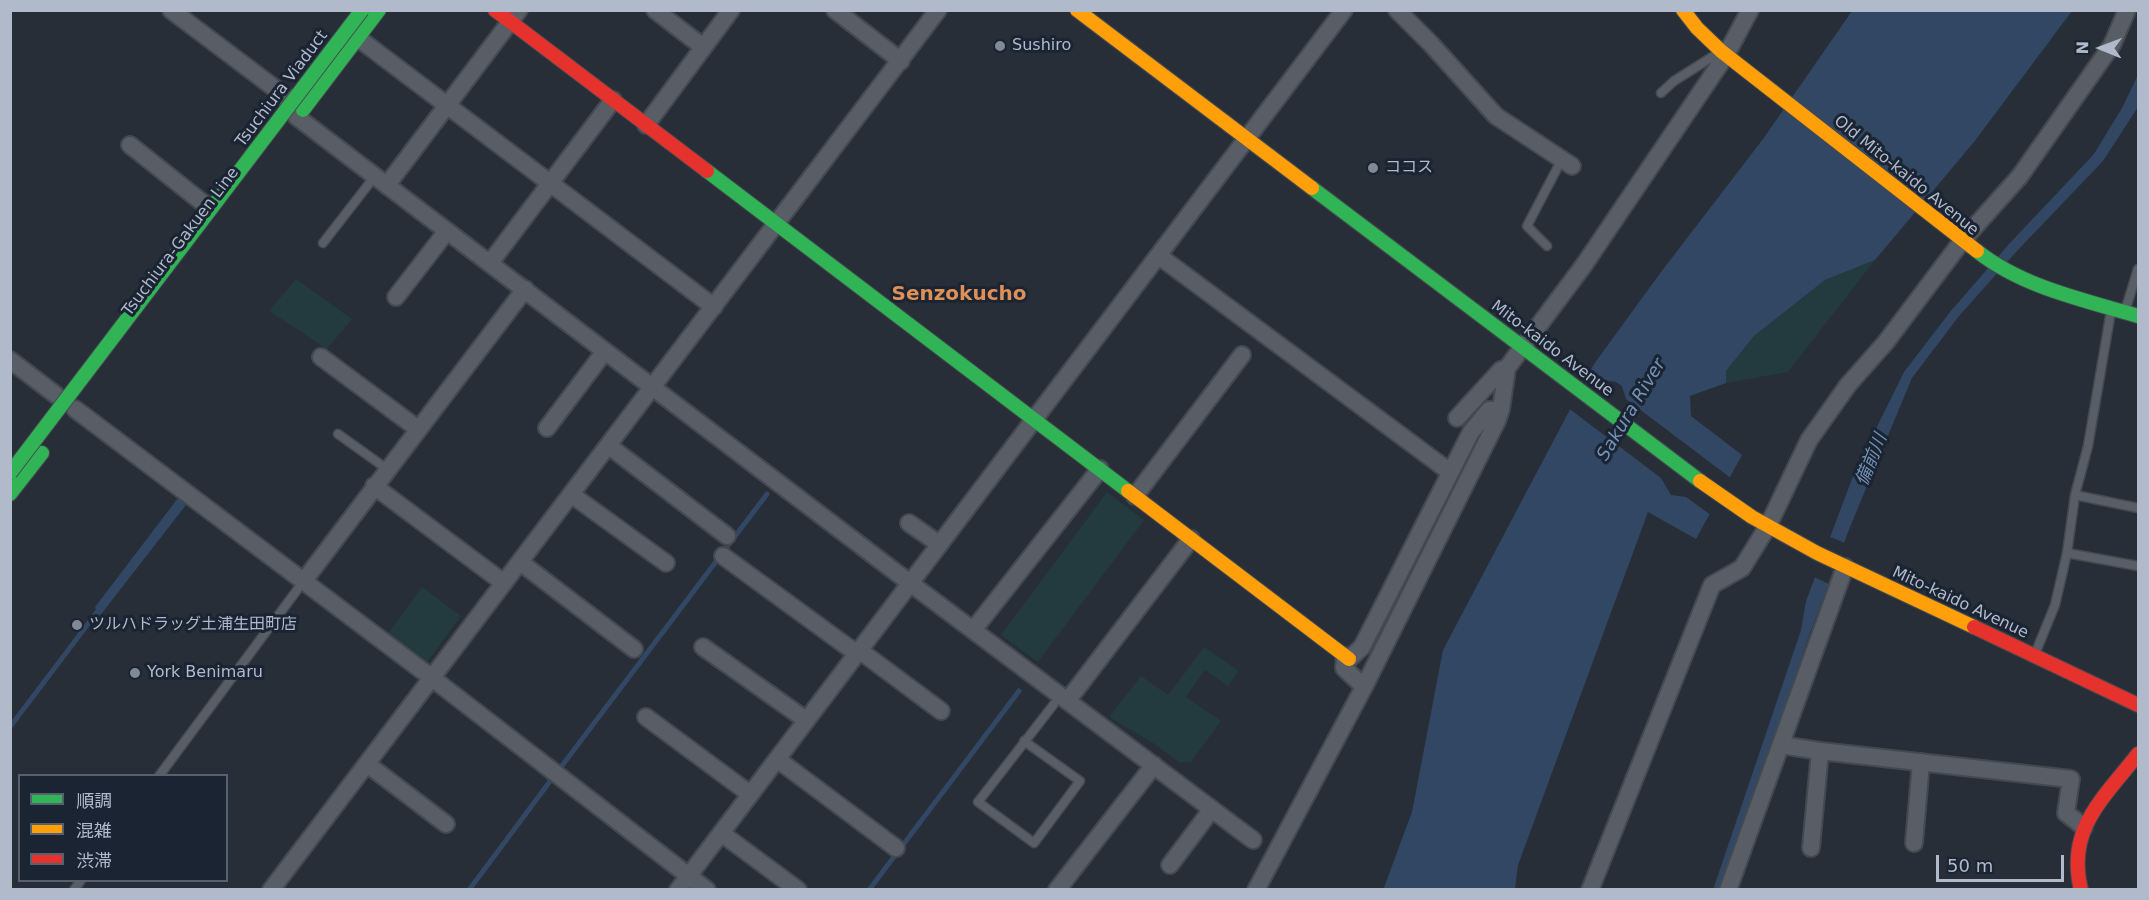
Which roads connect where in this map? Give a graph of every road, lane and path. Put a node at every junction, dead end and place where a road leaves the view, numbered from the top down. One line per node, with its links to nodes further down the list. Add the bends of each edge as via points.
1 (171, 10): 22 (street)
2 (349, 10): 22 (main road, Tsuchiura-Gakuen Line)
3 (362, 10): 65 (main road, Tsuchiura Viaduct, bridge)
4 (379, 10): 17 (main road, Tsuchiura-Gakuen Line)
5 (495, 10): 16 (main road)
6 (655, 10): 18 (street)
7 (731, 10): 18 (street)
8 (835, 10): 20 (street)
9 (938, 10): 20 (street)
10 (1077, 10): 27 (main road, Mito-kaido Avenue)
11 (1344, 10): 27 (street)
12 (1397, 10): 29 (street, via 1496,116)
13 (1683, 10): 19 (main road, Old Mito-kaido Avenue)
14 (1750, 10): 19 (street)
15 (2127, 10): 35 (street, via 2112,45 2020,176)
16 (515, 16): 23 (main road); 24 (street)
17 (358, 38): 24 (street); 25 (main road, Tsuchiura-Gakuen Line)
18 (703, 47): 26 (street)
19 (1728, 56): 21 (lane, via 1674,81); 35 (main road, Old Mito-kaido Avenue); 45 (street, via 1560,300)
20 (901, 61): 33 (street)
21 (1661, 93)
22 (285, 96): 25 (street); 32 (main road, Tsuchiura-Gakuen Line)
23 (613, 100): 26 (main road); 31 (street)
24 (449, 106): 30 (street); 31 (street)
25 (297, 117): 30 (street); 54 (main road, Tsuchiura-Gakuen Line)
26 (646, 125): 33 (main road)
27 (1247, 140): 38 (street); 45 (main road, Mito-kaido Avenue)
28 (130, 145): 32 (street)
29 (1567, 163): 37 (lane, via 1527,226)
30 (381, 181): 34 (street); 36 (lane)
31 (550, 183): 39 (street); 43 (street)
32 (203, 203): 52 (main road, Tsuchiura-Gakuen Line)
33 (777, 223): 43 (street); 55 (main road)
34 (447, 231): 39 (street); 42 (street)
35 (1963, 241): 44 (main road, Old Mito-kaido Avenue, via 2016,276); 73 (street, via 1809,440)
36 (323, 243)
37 (1547, 246)
38 (1159, 256): 55 (street); 64 (street)
39 (490, 263): 41 (street)
40 (2139, 269): 44 (lane)
41 (525, 289): 46 (street); 58 (street)
42 (396, 297)
43 (714, 307): 51 (street)
44 (2125, 312): 69 (lane)
45 (1522, 347): 50 (street); 73 (main road, Mito-kaido Avenue, via 1688,472)
46 (605, 351): 51 (street); 57 (street)
47 (1242, 355): 70 (street)
48 (321, 357): 58 (street)
49 (10, 360): 52 (street)
50 (1507, 368): 53 (street); 56 (street)
51 (653, 387): 60 (street); 85 (street)
52 (56, 395): 61 (main road, Tsuchiura-Gakuen Line)
53 (1501, 409): 64 (street, via 1489,410 1471,432); 93 (street)
54 (75, 410): 67 (main road, Tsuchiura-Gakuen Line); 83 (street)
55 (1034, 418): 63 (main road); 76 (street)
56 (1457, 418)
57 (547, 428)
58 (418, 429): 62 (street)
59 (338, 434): 62 (lane)
60 (609, 446): 68 (street); 74 (street)
61 (10, 456)
62 (387, 469): 66 (street)
63 (1100, 470): 70 (main road); 86 (street)
64 (1450, 472): 91 (street, via 1362,647)
65 (10, 473)
66 (374, 486): 83 (street); 84 (street)
67 (10, 494)
68 (572, 495): 79 (street); 80 (street)
69 (2075, 495): 71 (lane); 77 (lane)
70 (1135, 496): 75 (main road)
71 (2139, 508)
72 (909, 523): 76 (street)
73 (1768, 526): 81 (main road, Mito-kaido Avenue); 126 (street, via 1742,568 1712,585)
74 (728, 536)
75 (1191, 539): 91 (main road); 94 (street)
76 (939, 544): 85 (street)
77 (2067, 553): 82 (lane); 90 (lane, via 2055,605)
78 (723, 556): 89 (street)
79 (520, 562): 84 (street); 88 (street)
80 (666, 562)
81 (1842, 566): 90 (main road, Mito-kaido Avenue); 100 (street)
82 (2139, 566)
83 (303, 582): 92 (street); 107 (lane)
84 (504, 583): 92 (street)
85 (910, 583): 86 (street); 89 (street)
86 (974, 629): 94 (street)
87 (703, 647): 98 (street)
88 (634, 649)
89 (858, 652): 96 (street); 98 (street)
90 (2034, 655): 95 (main road, Mito-kaido Avenue)
91 (1347, 657): 93 (street, via 1344,668)
92 (432, 678): 105 (street); 118 (street)
93 (1364, 687): 125 (street)
94 (1061, 702): 99 (lane); 106 (street)
95 (2139, 705)
96 (941, 711)
97 (646, 717): 108 (street)
98 (806, 720): 103 (street)
99 (1024, 741): 99 (lane, via 978,802 1034,843 1080,781)
100 (1780, 745): 101 (street); 127 (street)
101 (1820, 751): 104 (street); 116 (street)
102 (2139, 754): 111 (main road)
103 (777, 759): 108 (street); 115 (street)
104 (1921, 762): 111 (street, via 2071,779 2066,813); 114 (street)
105 (367, 764): 110 (street); 120 (street)
106 (1154, 765): 109 (street); 119 (street)
107 (160, 774)
108 (750, 794): 112 (street)
109 (1212, 809): 113 (street); 117 (street)
110 (446, 824)
111 (2084, 826): 128 (main road, via 2075,863)
112 (721, 833): 118 (street); 123 (street)
113 (1253, 840)
114 (1914, 843)
115 (896, 848)
116 (1810, 848)
117 (1170, 865)
118 (688, 875): 121 (street); 122 (street)
119 (1061, 884): 124 (street)
120 (271, 890)
121 (678, 890)
122 (707, 890)
123 (798, 890)
124 (1079, 890)
125 (1256, 890)
126 (1590, 890)
127 (1728, 890)
128 (2081, 890)

